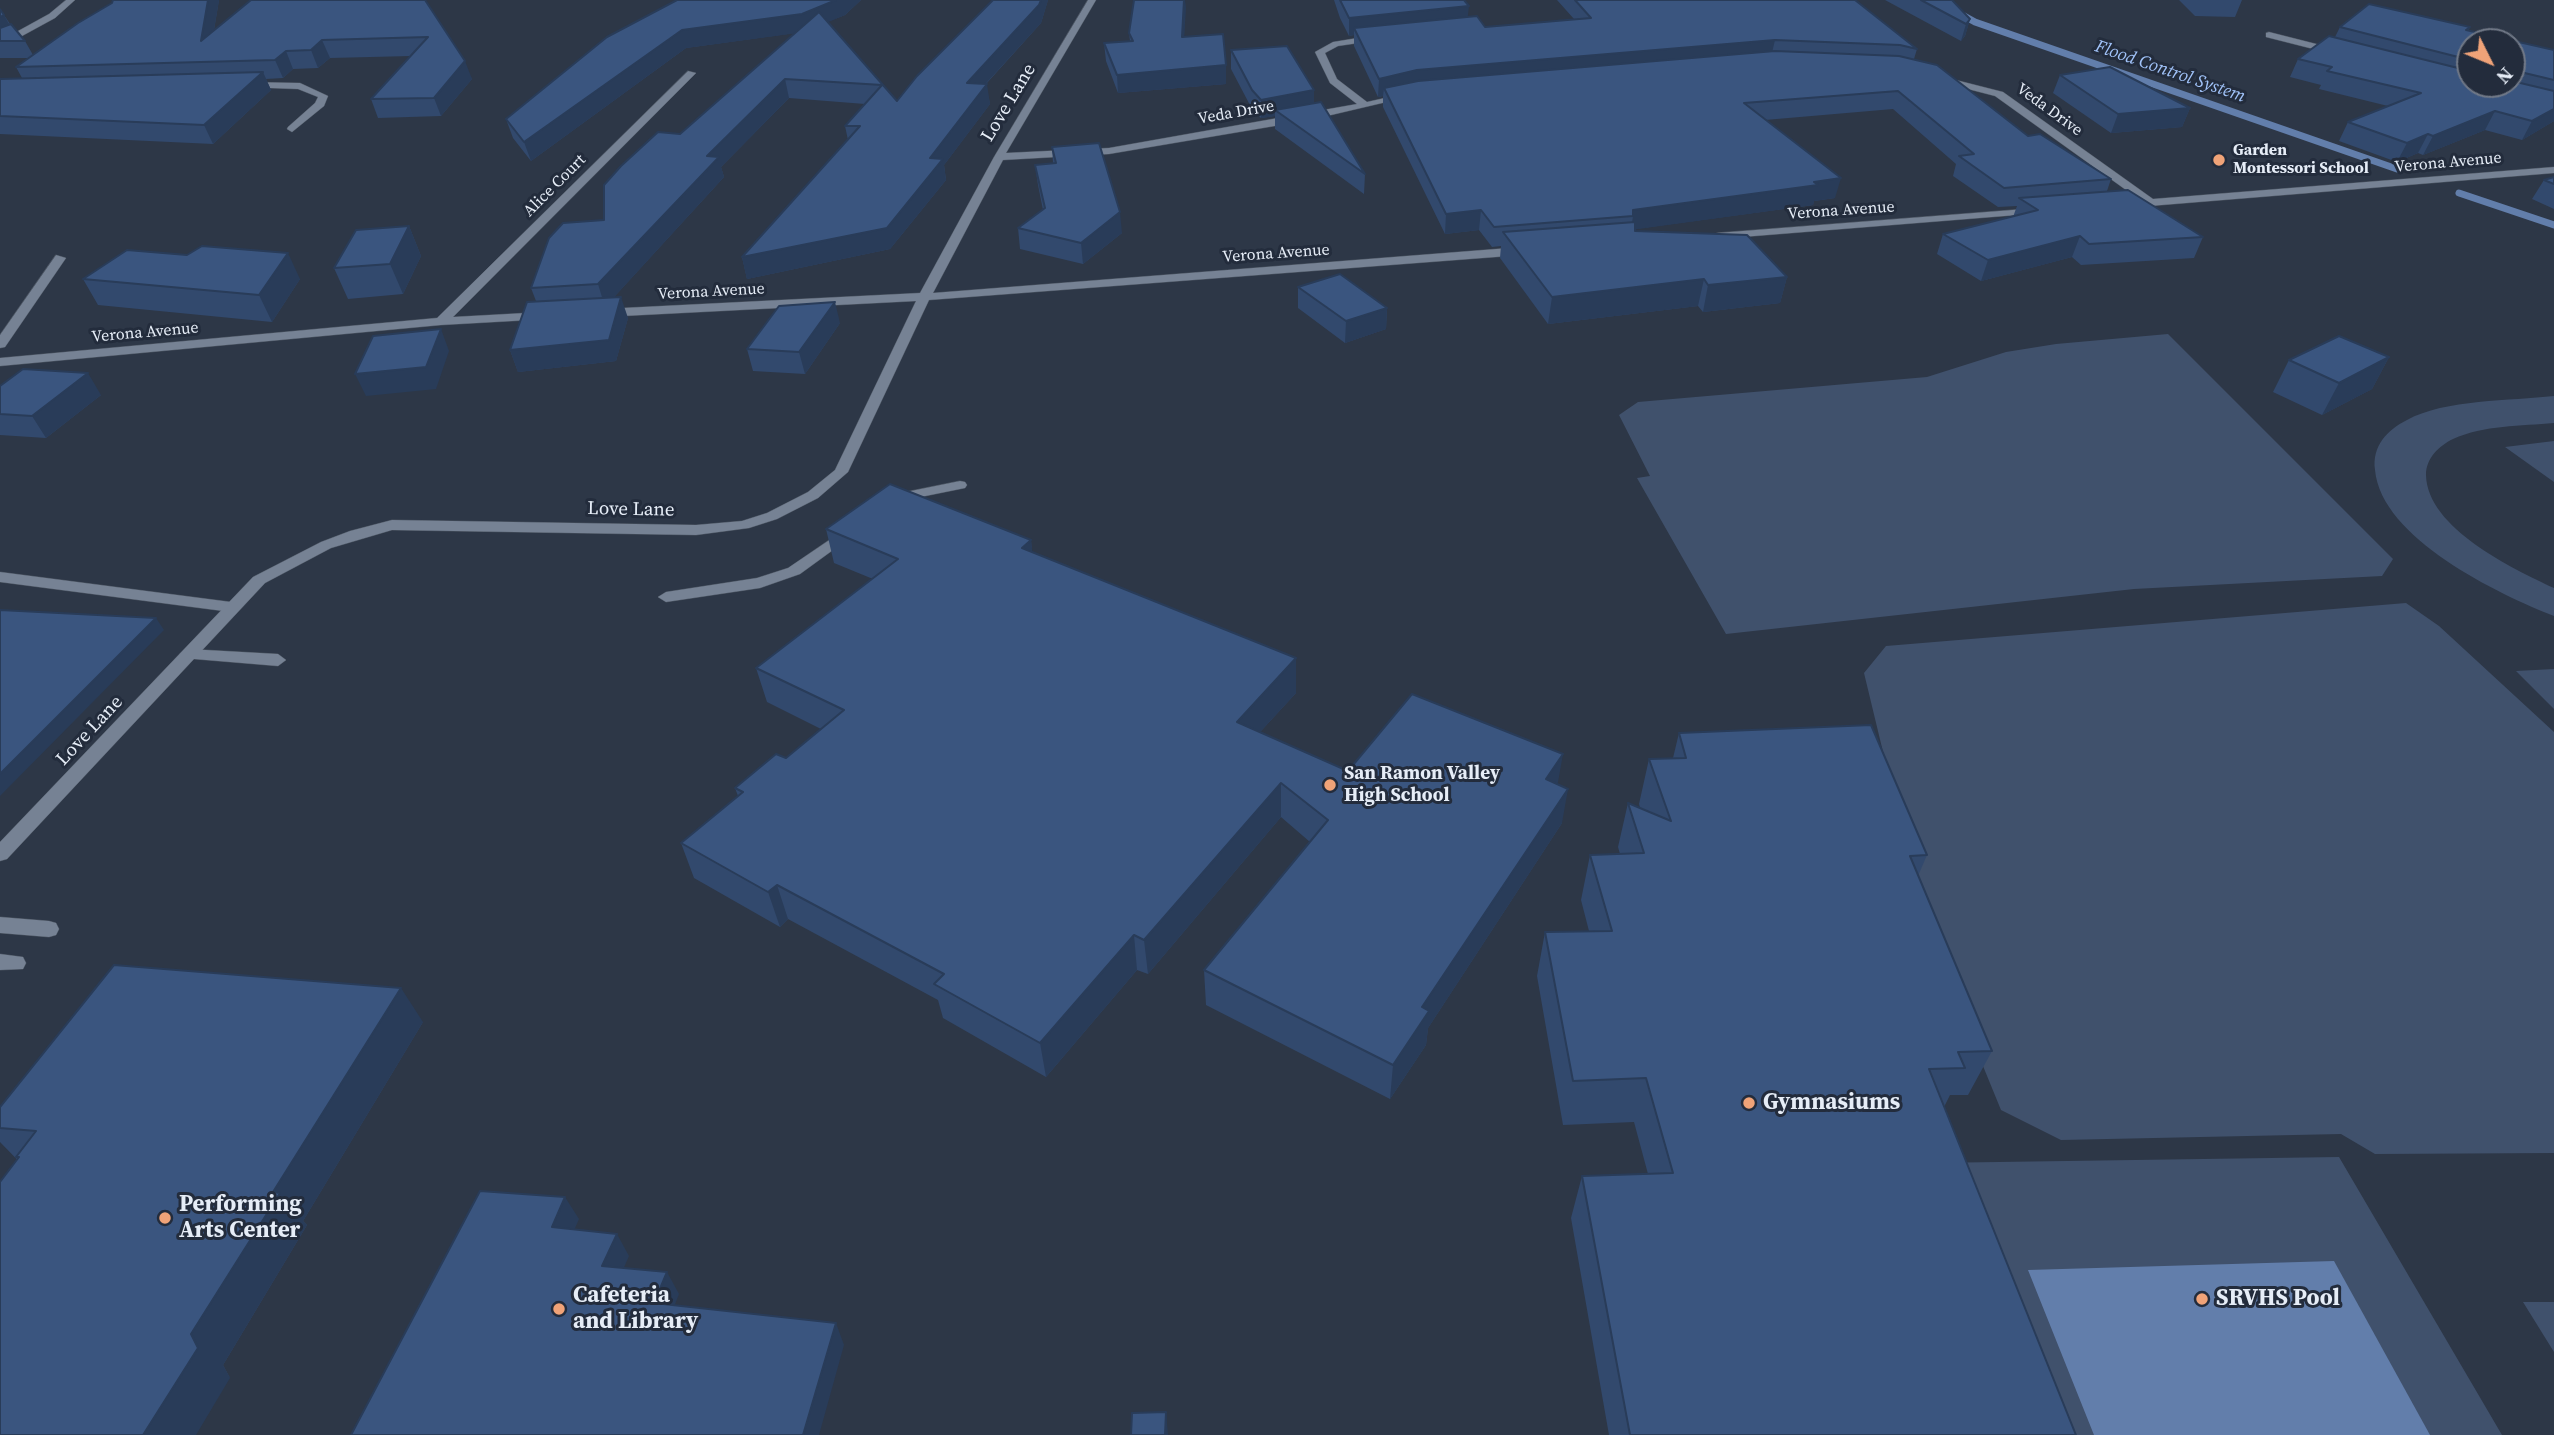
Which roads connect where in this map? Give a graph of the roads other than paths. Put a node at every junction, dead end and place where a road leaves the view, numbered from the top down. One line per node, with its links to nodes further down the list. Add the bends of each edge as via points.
1 (71, 0): 5 (street)
2 (1092, 0): 13 (street, Love Lane)
3 (2269, 35): 6 (street)
4 (1391, 36): 11 (street, via 1353,40 1320,52 1333,81)
5 (0, 46)
6 (2350, 56)
7 (691, 73): 24 (street, Alice Court)
8 (1934, 78): 15 (street, Veda Drive, via 1999,94)
9 (228, 85): 12 (street, via 300,86 323,96)
10 (1416, 94): 11 (street, Veda Drive)
11 (1365, 105): 13 (street, Veda Drive, via 1109,151)
12 (292, 129)
13 (999, 157): 21 (street, Love Lane)
14 (2554, 170): 15 (street, Verona Avenue)
15 (2151, 203): 16 (street, Verona Avenue)
16 (2109, 206)
17 (2054, 210): 18 (street, Verona Avenue)
18 (1705, 237)
19 (1538, 250): 21 (street, Verona Avenue)
20 (60, 258): 25 (street)
21 (924, 297): 22 (street, Verona Avenue); 32 (street, Love Lane, via 841,472 793,507 744,524 696,530 392,525 355,534 297,558 259,580)
22 (593, 313)
23 (551, 316): 24 (street, Verona Avenue)
24 (441, 321): 26 (street, Verona Avenue)
25 (0, 344)
26 (0, 362)
27 (960, 485): 28 (street, via 891,499)
28 (881, 506)
29 (865, 519): 31 (street, via 794,571 760,583)
30 (0, 577): 32 (street)
31 (666, 597)
32 (232, 607): 33 (street, Love Lane)
33 (188, 654): 34 (street); 35 (street, Love Lane)
34 (278, 660)
35 (0, 854)
36 (0, 925): 37 (street)
37 (49, 929)

